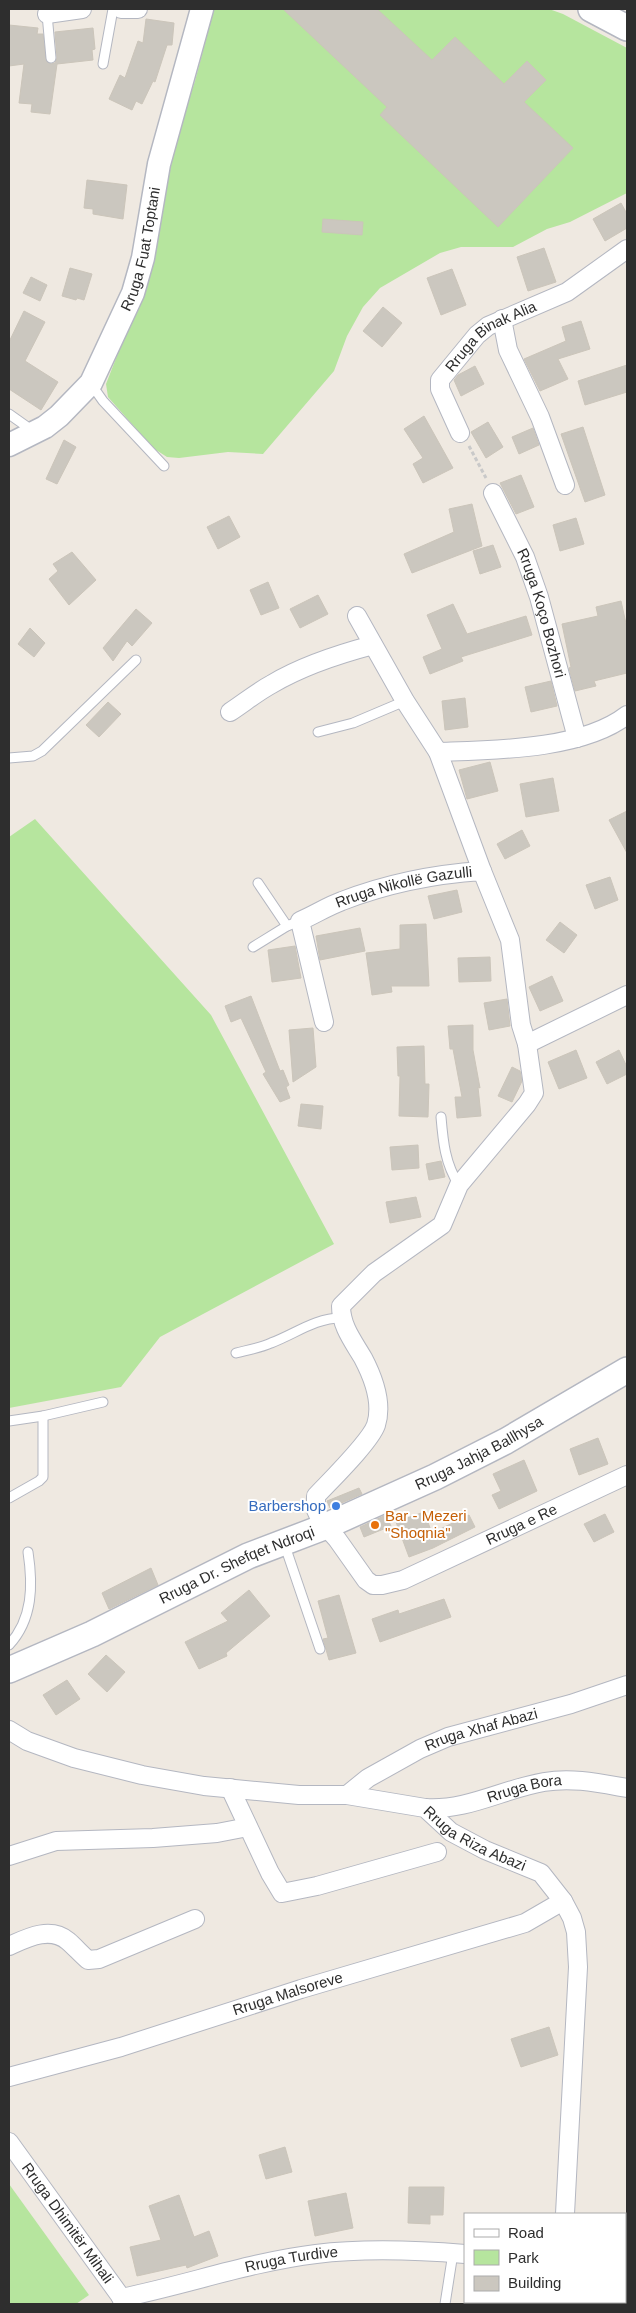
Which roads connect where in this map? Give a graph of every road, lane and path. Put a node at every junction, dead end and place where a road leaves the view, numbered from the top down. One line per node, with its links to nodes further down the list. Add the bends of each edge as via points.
1 (82, 9): 7 (street)
2 (113, 9): 10 (lane)
3 (121, 9): 4 (street)
4 (138, 9)
5 (202, 9): 13 (street, Rruga Fuat Toptani, via 159,164 139,278)
6 (591, 9): 8 (main road)
7 (46, 14): 9 (lane)
8 (627, 28)
9 (51, 58)
10 (103, 64)
11 (627, 249): 12 (street, Rruga Binak Alia, via 567,292)
12 (502, 319): 16 (street, Rruga Binak Alia, via 477,335 440,380 440,389); 19 (street, via 508,350 540,417)
13 (91, 384): 15 (street, Rruga Fuat Toptani, via 59,416); 18 (lane)
14 (9, 414): 15 (lane)
15 (34, 432): 17 (street, Rruga Fuat Toptani)
16 (460, 433): 20 (path)
17 (9, 445)
18 (164, 466)
19 (565, 485)
20 (493, 492): 28 (street, Rruga Koço Bozhori, via 525,557 539,597)
21 (357, 616): 22 (street)
22 (373, 645): 24 (street); 25 (street, via 273,683)
23 (136, 660): 30 (lane, via 42,751 33,756)
24 (406, 701): 27 (lane, via 353,723); 29 (street)
25 (230, 712)
26 (627, 715): 28 (street, via 596,733)
27 (318, 732)
28 (577, 738): 29 (street, via 518,748)
29 (438, 752): 31 (street)
30 (9, 758)
31 (482, 871): 33 (street, Rruga Nikollë Gazulli, via 455,873 386,888 342,901); 37 (street, Rruga Nikollë Gazulli, via 510,940)
32 (258, 882): 33 (lane)
33 (293, 923): 34 (lane, Rruga Nikollë Gazulli); 36 (street)
34 (253, 947)
35 (627, 995): 37 (street)
36 (324, 1022)
37 (527, 1044): 39 (street, via 534,1093)
38 (441, 1117): 39 (lane, via 446,1159)
39 (459, 1185): 40 (street, via 442,1225 374,1273 341,1306)
40 (341, 1318): 41 (lane, via 315,1322 269,1344); 48 (street, Rruga Dr. Shefqet Ndroqi, via 372,1375 379,1411 375,1426 364,1443 316,1496 316,1510)
41 (236, 1353)
42 (627, 1370): 48 (main road, Rruga Jahja Ballhysa, via 506,1442)
43 (103, 1402): 44 (lane)
44 (43, 1416): 45 (lane); 47 (lane, via 43,1477)
45 (9, 1421)
46 (627, 1475): 48 (street, Rruga e Re, via 403,1580 382,1585 373,1585 366,1580 337,1539)
47 (9, 1498)
48 (324, 1527): 49 (main road, Rruga Dr. Shefqet Ndroqi)
49 (284, 1541): 52 (lane); 53 (main road, Rruga Dr. Shefqet Ndroqi, via 92,1634)
50 (28, 1552): 51 (lane, via 31,1594 17,1636)
51 (9, 1645)
52 (320, 1649)
53 (9, 1670)
54 (627, 1686): 58 (street, Rruga Xhaf Abazi, via 448,1737 368,1778)
55 (9, 1730): 56 (street, Rruga Riza Abazi, via 27,1741 74,1758 142,1775)
56 (230, 1788): 58 (street, Rruga Riza Abazi); 60 (street)
57 (627, 1788): 59 (street, Rruga Bora, via 571,1779 542,1782 471,1804)
58 (347, 1795): 59 (street, Rruga Riza Abazi)
59 (424, 1808): 63 (street, Rruga Riza Abazi, via 451,1832 541,1873)
60 (248, 1827): 61 (street, via 282,1893); 62 (street, via 153,1838 56,1841)
61 (437, 1852)
62 (9, 1856)
63 (563, 1901): 66 (street, Rruga Malsoreve, via 525,1923 301,1989 121,2047); 68 (street, Rruga Riza Abazi, via 576,1932 578,1967)
64 (194, 1919): 65 (street, via 88,1960 68,1941 54,1934 42,1934)
65 (9, 1946)
66 (9, 2077)
67 (9, 2142): 70 (street, Rruga Dhimitër Mihali)
68 (565, 2213)
69 (459, 2254): 70 (street, Rruga Turdive, via 364,2251 315,2254 206,2277); 71 (lane)
70 (124, 2301)
71 (445, 2304)

